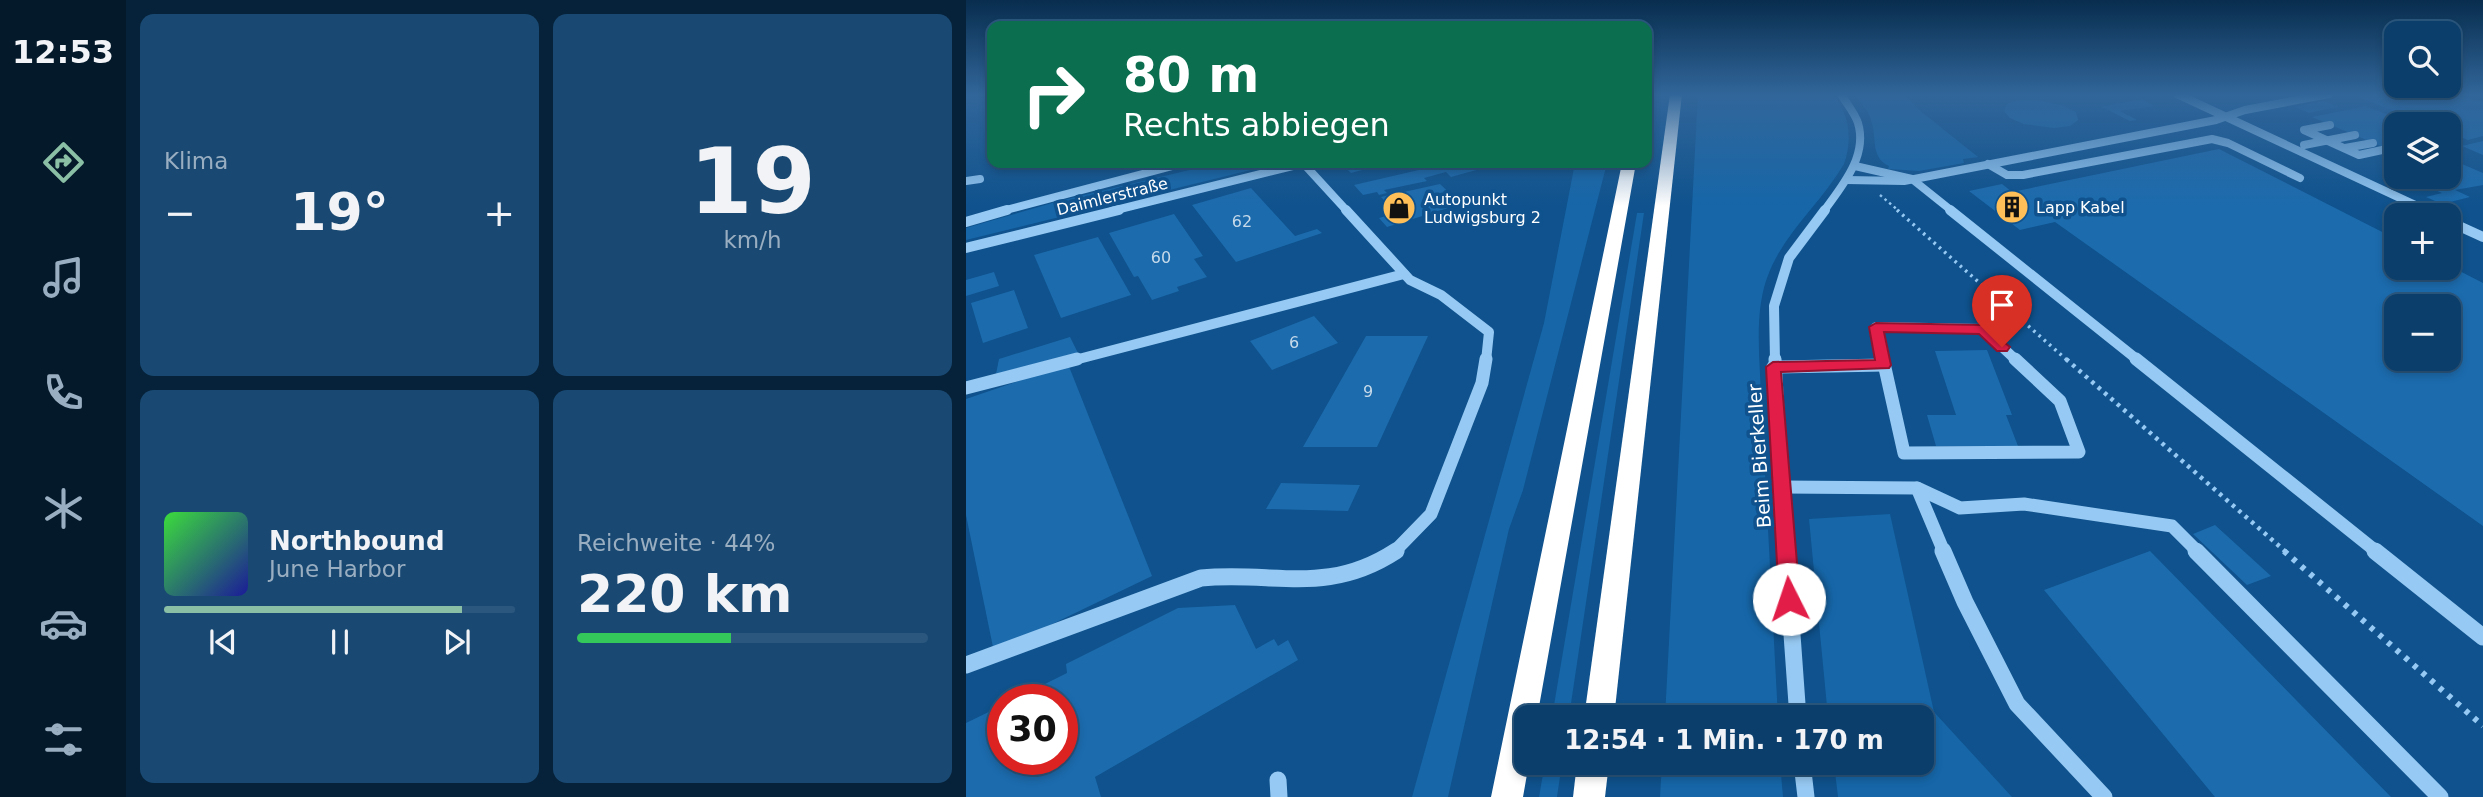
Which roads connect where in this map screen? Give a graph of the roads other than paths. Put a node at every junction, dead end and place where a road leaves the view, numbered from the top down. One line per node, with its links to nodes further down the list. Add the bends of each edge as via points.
1 (1671, 131): 36 (highway)
2 (1859, 131): 13 (street, Beim Bierkeller)
3 (2153, 131): 12 (street)
4 (2256, 131): 23 (street)
5 (2307, 131): 7 (street)
6 (2355, 135): 7 (street)
7 (2328, 141): 9 (street); 10 (street)
8 (2373, 143): 10 (street)
9 (2304, 145)
10 (2345, 148): 11 (street, via 2359,155)
11 (2384, 150)
12 (1988, 164): 18 (street, via 2007,175 2023,175 2212,139 2228,142); 20 (street)
13 (1855, 166): 20 (street); 21 (street, Beim Bierkeller)
14 (1164, 168): 24 (street)
15 (1284, 168): 27 (street, Daimlerstraße)
16 (1309, 168): 28 (street)
17 (1628, 168): 40 (highway)
18 (2300, 178)
19 (980, 179): 22 (street)
20 (1912, 179): 21 (street); 34 (street)
21 (1847, 180): 30 (street, Beim Bierkeller, via 1799,242 1782,274 1774,306)
22 (966, 181)
23 (2410, 203)
24 (970, 221)
25 (2461, 227): 26 (street)
26 (2483, 237)
27 (966, 248)
28 (1407, 277): 31 (street); 35 (street, via 1484,326 1490,339 1482,383 1430,514 1395,552 1346,576 1299,581 1232,575 1201,578)
29 (1884, 365): 29 (street, via 1876,327 1983,330 2060,401 2079,452 1904,453); 30 (street)
30 (1773, 367): 32 (street, Beim Bierkeller)
31 (966, 388)
32 (1782, 487): 33 (street); 37 (street, Beim Bierkeller)
33 (1917, 488): 43 (street, via 1965,602 2017,704); 44 (street, via 1960,508 2024,504 2172,526)
34 (2483, 637)
35 (966, 665)
36 (1600, 705)
37 (1797, 705)
38 (1591, 775): 41 (highway)
39 (1803, 775): 42 (street)
40 (1507, 797)
41 (1588, 797)
42 (1806, 797)
43 (2104, 797)
44 (2440, 797)

